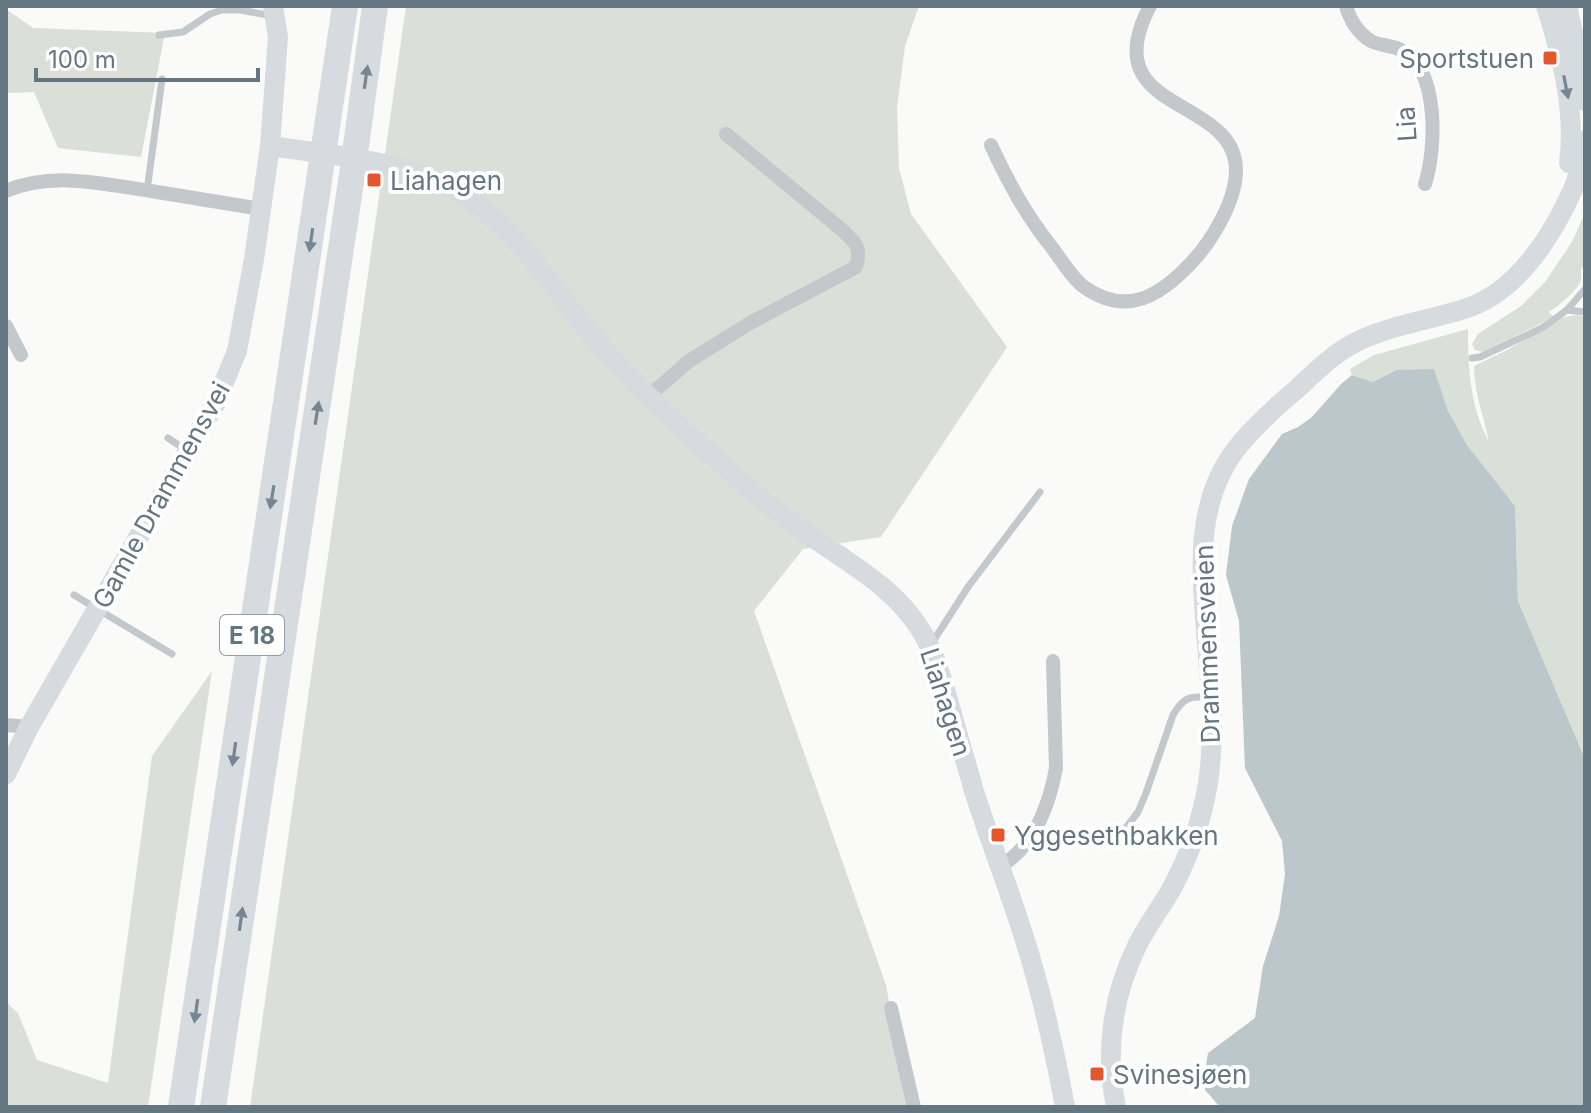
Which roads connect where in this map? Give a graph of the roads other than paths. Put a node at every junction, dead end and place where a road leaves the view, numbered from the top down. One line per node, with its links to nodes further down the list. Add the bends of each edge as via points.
1 (345, 6): 41 (highway, E 18, one-way to 41)
2 (375, 6): 42 (highway, E 18, one-way to 2)
3 (1150, 6): 12 (street, via 1136,47 1142,74 1153,88 1215,128 1234,154 1236,171 1215,232 1177,278 1163,290 1131,301 1083,286 1012,191)
4 (1346, 6): 14 (street, Lia, via 1355,27 1371,41 1414,59 1423,76 1433,124)
5 (1556, 7): 9 (main road, Drammensveien, via 1582,71); 17 (main road, Drammensveien, one-way to 17, via 1571,124)
6 (274, 11): 7 (lane, via 222,10 183,32); 13 (main road, Gamle Drammensvei, via 278,37)
7 (159, 35)
8 (162, 79): 16 (lane)
9 (1585, 101)
10 (726, 134): 25 (street, via 857,244 856,267 689,361)
11 (1585, 140): 17 (main road, Drammensveien)
12 (991, 145)
13 (270, 146): 18 (main road, Gamle Drammensvei); 25 (main road, Liahagen, via 384,163 467,198 508,232)
14 (1425, 184)
15 (6, 191): 16 (street, via 51,179)
16 (147, 191): 18 (street)
17 (1566, 202): 34 (main road, Drammensveien, via 1537,253 1488,298 1350,345 1233,453 1214,490 1202,540)
18 (261, 209): 27 (main road, Gamle Drammensvei, via 237,351)
19 (1585, 289): 20 (lane)
20 (1567, 310): 21 (lane); 24 (lane, via 1542,328)
21 (1585, 312)
22 (6, 326): 23 (street)
23 (21, 355)
24 (1472, 358)
25 (649, 396): 31 (main road, Liahagen, via 783,516 883,586)
26 (168, 438): 27 (lane)
27 (188, 451): 30 (main road, Gamle Drammensvei)
28 (1040, 492): 31 (lane)
29 (74, 595): 30 (lane)
30 (98, 610): 32 (lane); 36 (main road, Gamle Drammensvei)
31 (930, 647): 39 (main road, Liahagen)
32 (172, 654)
33 (1053, 661): 39 (street, via 1053,782 1028,841)
34 (1211, 697): 38 (lane, via 1180,703 1138,812); 45 (main road, Drammensveien, via 1211,759 1201,815 1173,887 1123,978 1114,1014)
35 (6, 725): 36 (street)
36 (29, 727): 37 (main road, Gamle Drammensvei)
37 (6, 774)
38 (1125, 829)
39 (999, 867): 44 (main road, Liahagen, via 1035,973)
40 (891, 1008): 43 (street)
41 (181, 1107)
42 (213, 1107)
43 (914, 1107)
44 (1065, 1107)
45 (1116, 1107)

